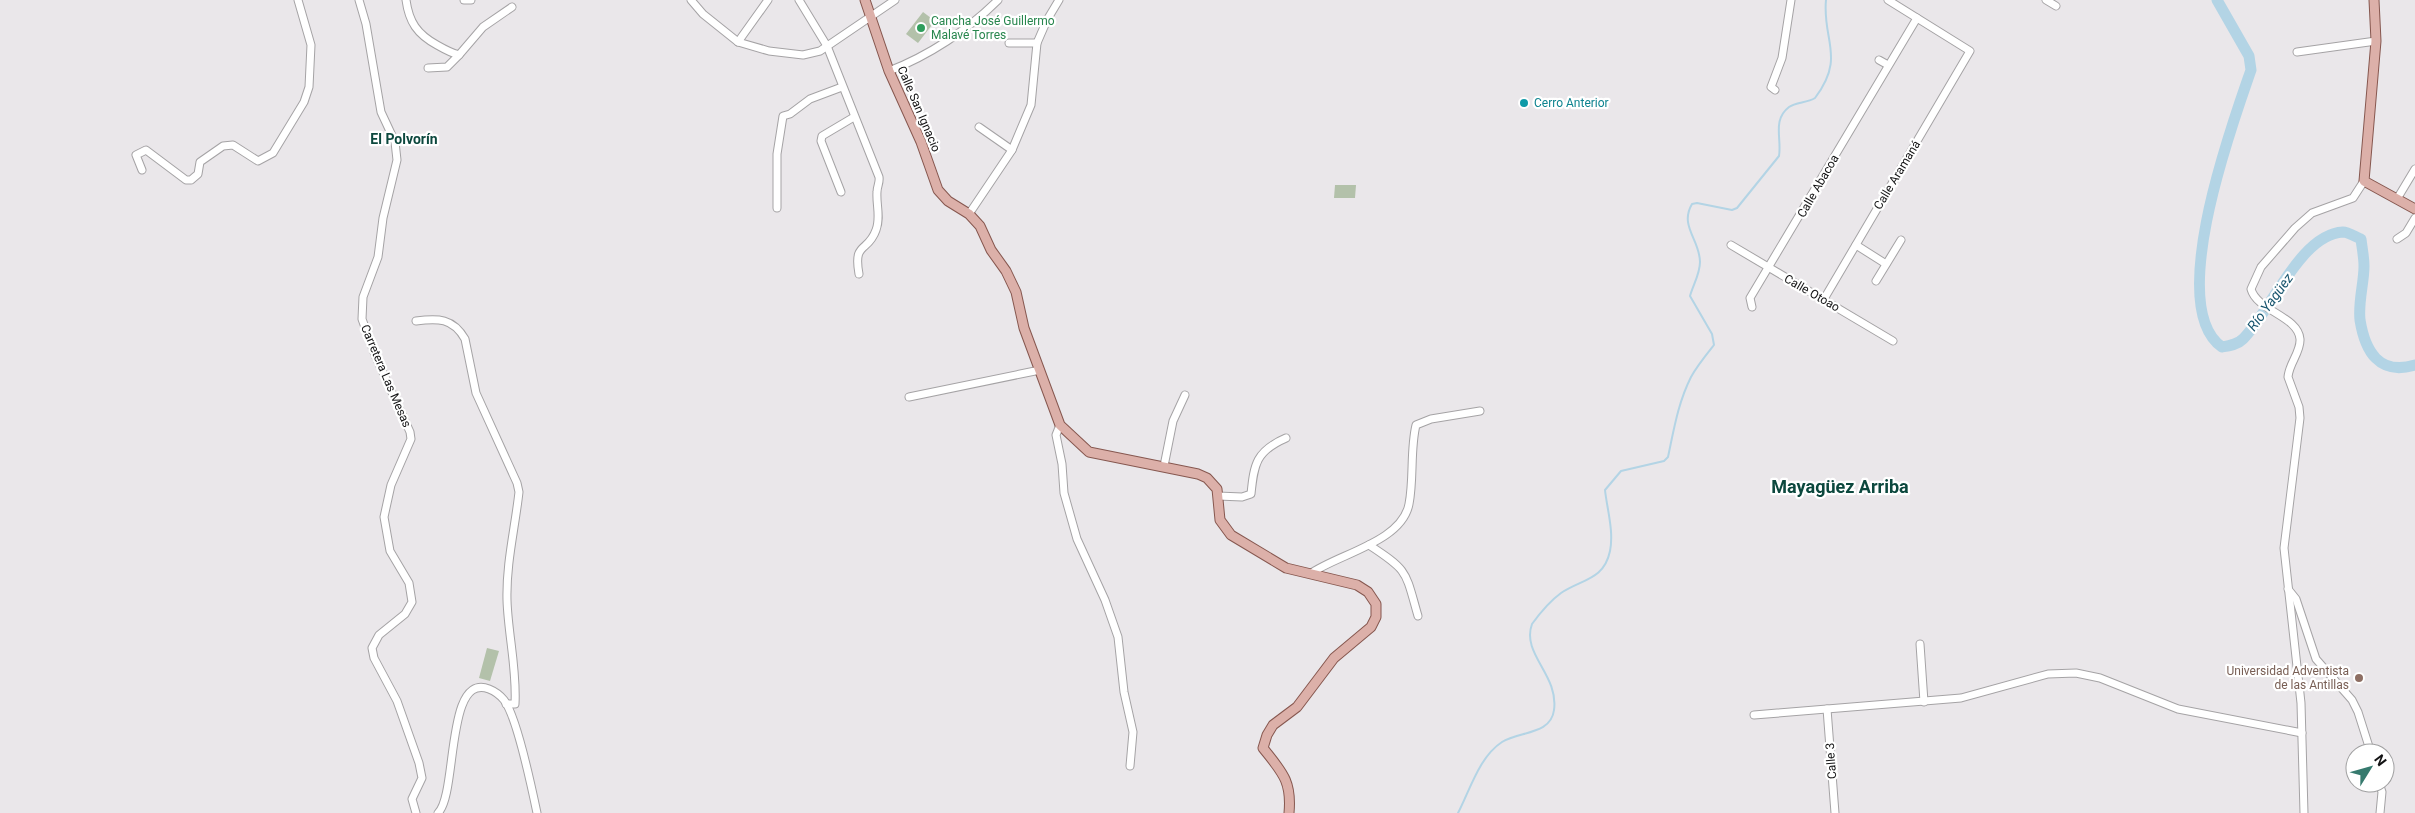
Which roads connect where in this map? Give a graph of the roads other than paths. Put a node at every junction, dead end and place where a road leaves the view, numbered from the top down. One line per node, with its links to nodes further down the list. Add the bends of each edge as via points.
1 (298, 0): 38 (street, via 310,45 311,79 304,102 273,153 258,161 233,145 222,146 206,155 200,162 198,174 186,180 146,150 136,155)
2 (358, 0): 79 (street, Carretera Las Mesas, via 366,24 381,112 395,142 397,160 383,218 378,257 363,297 362,319 411,439 391,484 384,517 388,546 408,583 412,602 405,614 379,635 372,648 397,701 419,763 422,778 412,799)
3 (406, 0): 27 (street, via 418,33)
4 (464, 0): 5 (street)
5 (471, 0)
6 (691, 0): 22 (street)
7 (768, 0): 22 (street)
8 (800, 0): 25 (street)
9 (865, 0): 19 (main road, Calle San Ignacio)
10 (895, 0): 19 (street)
11 (998, 0): 31 (street, via 973,22 918,58)
12 (1059, 0): 24 (street)
13 (1791, 0): 33 (street, via 1782,58 1771,87)
14 (1888, 0): 20 (street)
15 (2046, 0): 17 (street)
16 (2374, 0): 21 (main road)
17 (2056, 6)
18 (512, 7): 27 (street, via 493,18)
19 (871, 15): 25 (street); 31 (main road, Calle San Ignacio)
20 (1917, 18): 29 (street, Calle Abacoa); 49 (street, Calle Aramaná, via 1970,51)
21 (2376, 41): 26 (street); 39 (main road)
22 (738, 42): 25 (street, via 769,51 803,55 814,54)
23 (1009, 43): 24 (street)
24 (1037, 43): 36 (street, via 1031,106)
25 (827, 46): 32 (street)
26 (2297, 52)
27 (459, 55): 30 (street, via 448,66)
28 (1879, 60): 29 (street)
29 (1888, 65): 51 (street, Calle Abacoa)
30 (428, 68)
31 (889, 71): 44 (main road, Calle San Ignacio, via 921,142 938,190 948,201)
32 (842, 87): 34 (street); 42 (street, via 810,99 783,116 778,154)
33 (1775, 90)
34 (854, 117): 40 (street, via 830,130 821,141); 52 (street, via 880,182 876,191 879,211 876,232 856,258)
35 (979, 127): 36 (street)
36 (1012, 150): 44 (street)
37 (2415, 168): 41 (street)
38 (142, 170)
39 (2364, 181): 41 (main road); 68 (street, via 2353,198 2312,213 2295,228 2261,267 2251,289 2256,300 2294,326 2300,338 2288,376 2300,418 2284,548)
40 (841, 192)
41 (2397, 199): 43 (main road)
42 (777, 208)
43 (2415, 209)
44 (970, 214): 58 (main road, via 980,226 1016,292 1024,328)
45 (2415, 218): 47 (street, via 2406,233)
46 (1901, 240): 50 (street)
47 (2397, 240)
48 (1731, 245): 51 (street, Calle Otoao)
49 (1856, 245): 50 (street); 54 (street, Calle Aramaná)
50 (1886, 264): 53 (street)
51 (1770, 268): 54 (street, Calle Otoao); 55 (street, Calle Abacoa, via 1750,298)
52 (859, 274)
53 (1876, 281)
54 (1824, 299): 57 (street, Calle Otoao)
55 (1752, 307)
56 (416, 321): 72 (street, via 441,319 461,332 476,393 517,482 519,492 507,580 510,649 516,692 515,704)
57 (1893, 341)
58 (1040, 370): 60 (street); 62 (main road)
59 (1186, 394): 64 (street, via 1173,421)
60 (909, 397)
61 (1480, 411): 66 (street, via 1416,424 1412,490 1406,516 1396,528)
62 (1060, 425): 64 (main road, via 1089,452); 77 (street, via 1056,435 1068,508 1077,539 1118,637 1124,692 1133,732)
63 (1286, 438): 65 (street, via 1267,448 1259,458 1253,472 1251,494)
64 (1164, 466): 65 (main road, via 1202,476 1217,490)
65 (1218, 496): 67 (main road, via 1220,520 1228,533 1279,564)
66 (1369, 545): 67 (street); 69 (street, via 1406,573)
67 (1310, 574): 82 (main road, via 1361,587 1373,598 1376,617 1371,628 1334,658 1297,707 1278,720 1267,735 1263,748 1284,774 1290,798)
68 (2287, 588): 75 (street); 76 (street, via 2296,599 2316,659 2352,700)
69 (1418, 616)
70 (1920, 644): 71 (street)
71 (1924, 702): 73 (street); 75 (street, via 1961,698 2048,674 2076,673 2100,678 2178,709)
72 (506, 704): 80 (street, via 486,688 471,689 467,694 459,712 446,796); 81 (street)
73 (1827, 709): 74 (street); 83 (street, Calle 3)
74 (1754, 715)
75 (2302, 733): 84 (street)
76 (2367, 743)
77 (1130, 766)
78 (2382, 793): 85 (street)
79 (416, 813)
80 (438, 813)
81 (537, 813)
82 (1289, 813)
83 (1835, 813)
84 (2304, 813)
85 (2380, 813)

